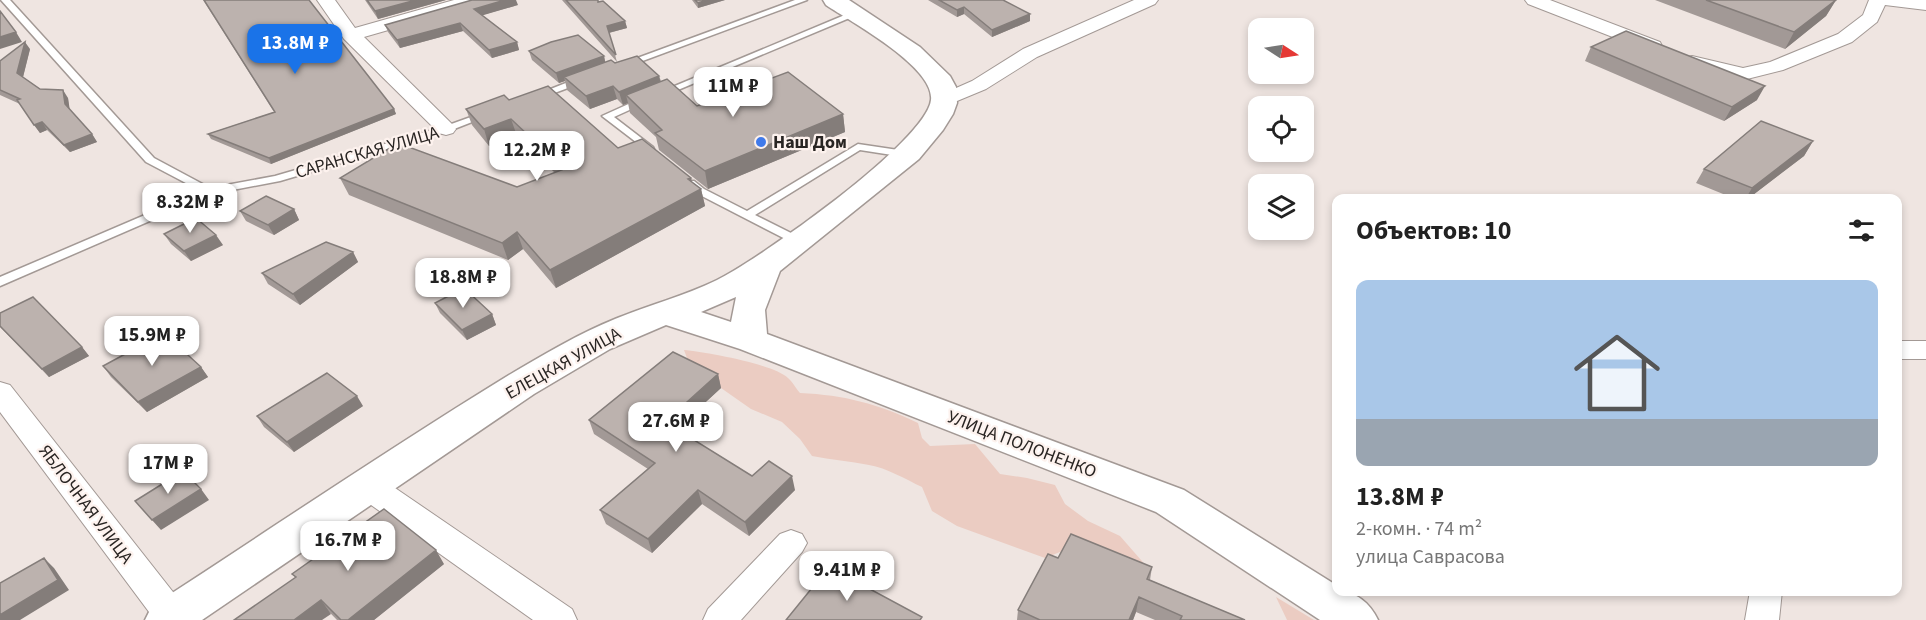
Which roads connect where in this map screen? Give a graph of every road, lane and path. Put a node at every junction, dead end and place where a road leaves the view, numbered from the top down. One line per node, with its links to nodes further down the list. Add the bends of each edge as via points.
1 (5, 0): 22 (lane, via 150,160)
2 (326, 0): 12 (street)
3 (473, 0): 12 (street)
4 (803, 0): 13 (lane)
5 (834, 0): 11 (main road)
6 (1149, 0): 15 (street, via 1030,52 979,85)
7 (1534, 0): 8 (street, via 1703,66 1743,74 1776,66 1845,38 1871,18)
8 (1878, 0)
9 (1886, 0): 10 (street)
10 (1926, 5)
11 (855, 14): 15 (main road, via 931,69 943,85); 20 (lane, via 607,116)
12 (351, 35): 18 (street)
13 (614, 69)
14 (591, 77): 16 (lane)
15 (945, 100): 19 (main road, ЕЛЕЦКАЯ УЛИЦА, via 939,117)
16 (524, 101)
17 (491, 113): 18 (lane, САРАНСКАЯ УЛИЦА)
18 (446, 129): 22 (lane, САРАНСКАЯ УЛИЦА, via 276,179)
19 (907, 154): 23 (lane, via 858,147); 24 (main road, ЕЛЕЦКАЯ УЛИЦА)
20 (658, 157)
21 (683, 178): 23 (lane)
22 (209, 191): 26 (lane, САРАНСКАЯ УЛИЦА)
23 (747, 215): 24 (lane)
24 (799, 242): 25 (main road, ЕЛЕЦКАЯ УЛИЦА)
25 (767, 265): 27 (main road, ЕЛЕЦКАЯ УЛИЦА, via 705,299); 28 (main road, via 748,304 747,326)
26 (0, 282)
27 (667, 312): 28 (main road, УЛИЦА ПОЛОНЕНКО); 32 (main road, ЕЛЕЦКАЯ УЛИЦА, via 581,349)
28 (752, 341): 38 (main road, УЛИЦА ПОЛОНЕНКО, via 1170,501)
29 (1902, 350): 30 (street)
30 (1926, 350)
31 (0, 392): 35 (street, ЯБЛОЧНАЯ УЛИЦА)
32 (368, 486): 35 (main road, ЕЛЕЦКАЯ УЛИЦА); 36 (street)
33 (790, 543): 37 (street)
34 (1765, 596): 39 (street)
35 (170, 618)
36 (560, 620)
37 (720, 620)
38 (1356, 620)
39 (1762, 620)

